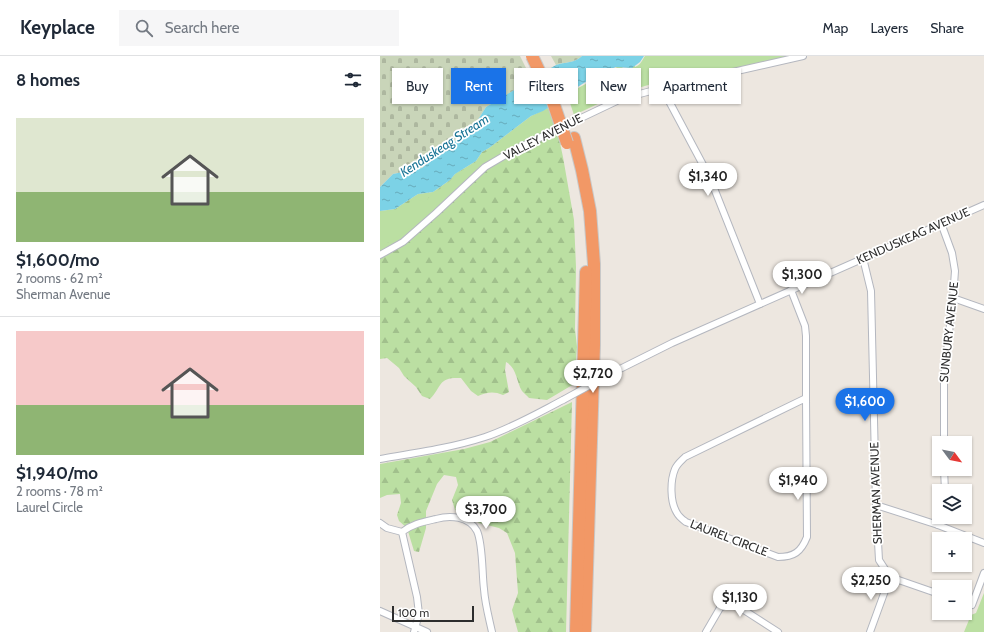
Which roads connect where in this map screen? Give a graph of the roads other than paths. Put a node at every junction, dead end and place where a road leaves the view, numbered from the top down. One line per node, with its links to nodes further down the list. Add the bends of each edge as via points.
1 (532, 56): 7 (highway, bridge)
2 (541, 56): 7 (highway, via 557,89)
3 (803, 56): 4 (street, VALLEY AVENUE)
4 (741, 70)
5 (649, 92): 10 (street, VALLEY AVENUE, via 622,99 514,150 485,167 403,242)
6 (671, 104): 14 (street, via 710,178)
7 (570, 140): 32 (highway, via 585,239 586,273); 33 (highway, via 582,170 589,205 594,264)
8 (984, 205): 9 (street, KENDUSKEAG AVENUE)
9 (941, 224): 11 (street, KENDUSKEAG AVENUE); 13 (street, SUNBURY AVENUE, via 950,247 955,271)
10 (380, 255)
11 (863, 258): 12 (street, KENDUSKEAG AVENUE); 19 (street, SHERMAN AVENUE, via 872,291)
12 (791, 290): 14 (street, KENDUSKEAG AVENUE); 16 (street, LAUREL CIRCLE, via 805,326)
13 (953, 298): 15 (street); 17 (street, SUNBURY AVENUE, via 944,377)
14 (760, 304): 18 (street, KENDUSKEAG AVENUE, bridge, via 672,343 513,426 486,437 446,448)
15 (984, 309)
16 (806, 398): 16 (street, LAUREL CIRCLE, via 807,537 796,553 778,557 686,522 675,512 672,496 674,470 678,463 685,457)
17 (944, 436)
18 (380, 459)
19 (876, 505): 21 (street); 25 (street, SHERMAN AVENUE, via 879,560)
20 (380, 523): 22 (street)
21 (938, 525): 23 (street)
22 (402, 532): 29 (street, via 417,597 419,614); 31 (street, via 411,525 445,516 459,517 476,530 480,540 484,591)
23 (984, 543)
24 (984, 573): 27 (street)
25 (890, 577): 26 (street); 36 (street)
26 (932, 592)
27 (972, 605)
28 (380, 611): 29 (street)
29 (415, 629): 30 (street)
30 (427, 632)
31 (492, 632)
32 (576, 632)
33 (586, 632)
34 (706, 632): 35 (street, via 720,608 727,604 736,605)
35 (778, 632)
36 (870, 632)

